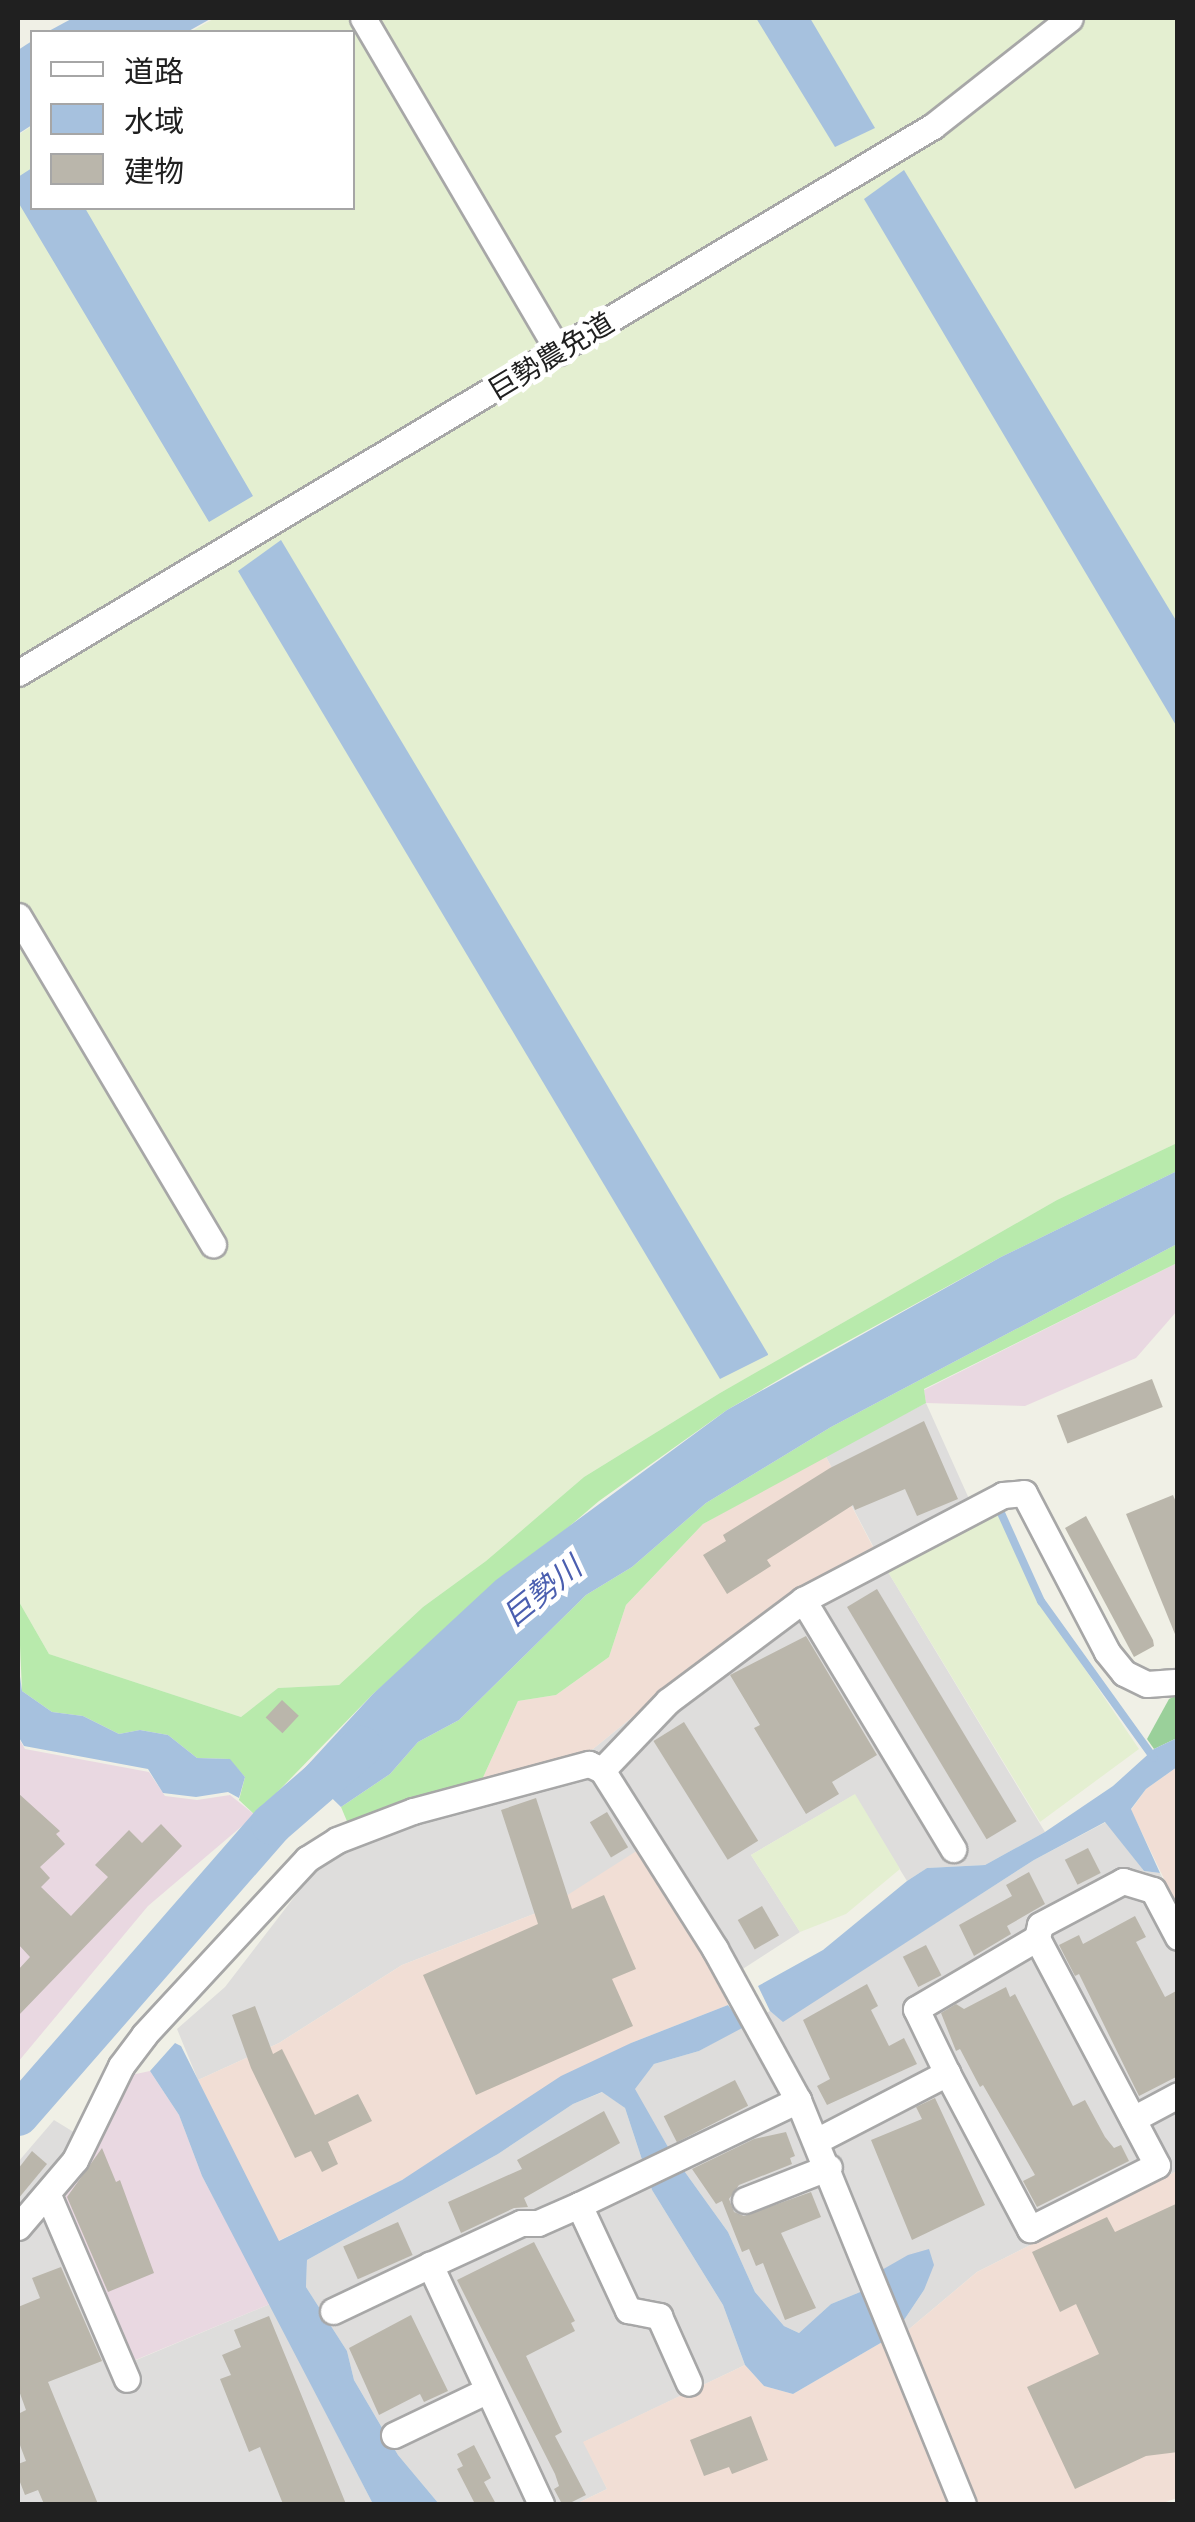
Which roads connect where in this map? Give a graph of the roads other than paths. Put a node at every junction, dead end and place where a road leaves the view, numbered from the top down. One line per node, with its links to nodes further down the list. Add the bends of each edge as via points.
1 (363, 18): 3 (street)
2 (1070, 18): 3 (street, 巨勢農免道, via 933,126)
3 (559, 352): 4 (street, 巨勢農免道)
4 (18, 673)
5 (18, 916): 6 (street)
6 (213, 1244)
7 (803, 1600): 8 (street, via 1003,1494 1024,1494 1107,1652 1147,1684); 9 (street, via 668,1701); 10 (street)
8 (1178, 1682)
9 (602, 1770): 15 (street, via 742,1994); 19 (street, via 589,1764 413,1810 307,1859 120,2066 75,2160)
10 (952, 1849)
11 (1178, 1937): 12 (street, via 1152,1890 1123,1882 1040,1925)
12 (1037, 1938): 13 (street, via 916,2009); 16 (street)
13 (947, 2074): 16 (street, via 1030,2229 1157,2165); 17 (street)
14 (1178, 2095): 16 (street)
15 (798, 2100): 17 (street); 21 (street)
16 (1133, 2119)
17 (816, 2140): 18 (street)
18 (829, 2167): 20 (street); 30 (street)
19 (48, 2195): 22 (street); 25 (street)
20 (745, 2200)
21 (579, 2205): 23 (street, via 538,2223 521,2223); 26 (street, via 628,2310 658,2316)
22 (18, 2227)
23 (430, 2266): 24 (street); 27 (street)
24 (333, 2311)
25 (127, 2379)
26 (689, 2383)
27 (486, 2390): 28 (street); 29 (street)
28 (394, 2435)
29 (541, 2504)
30 (963, 2504)

